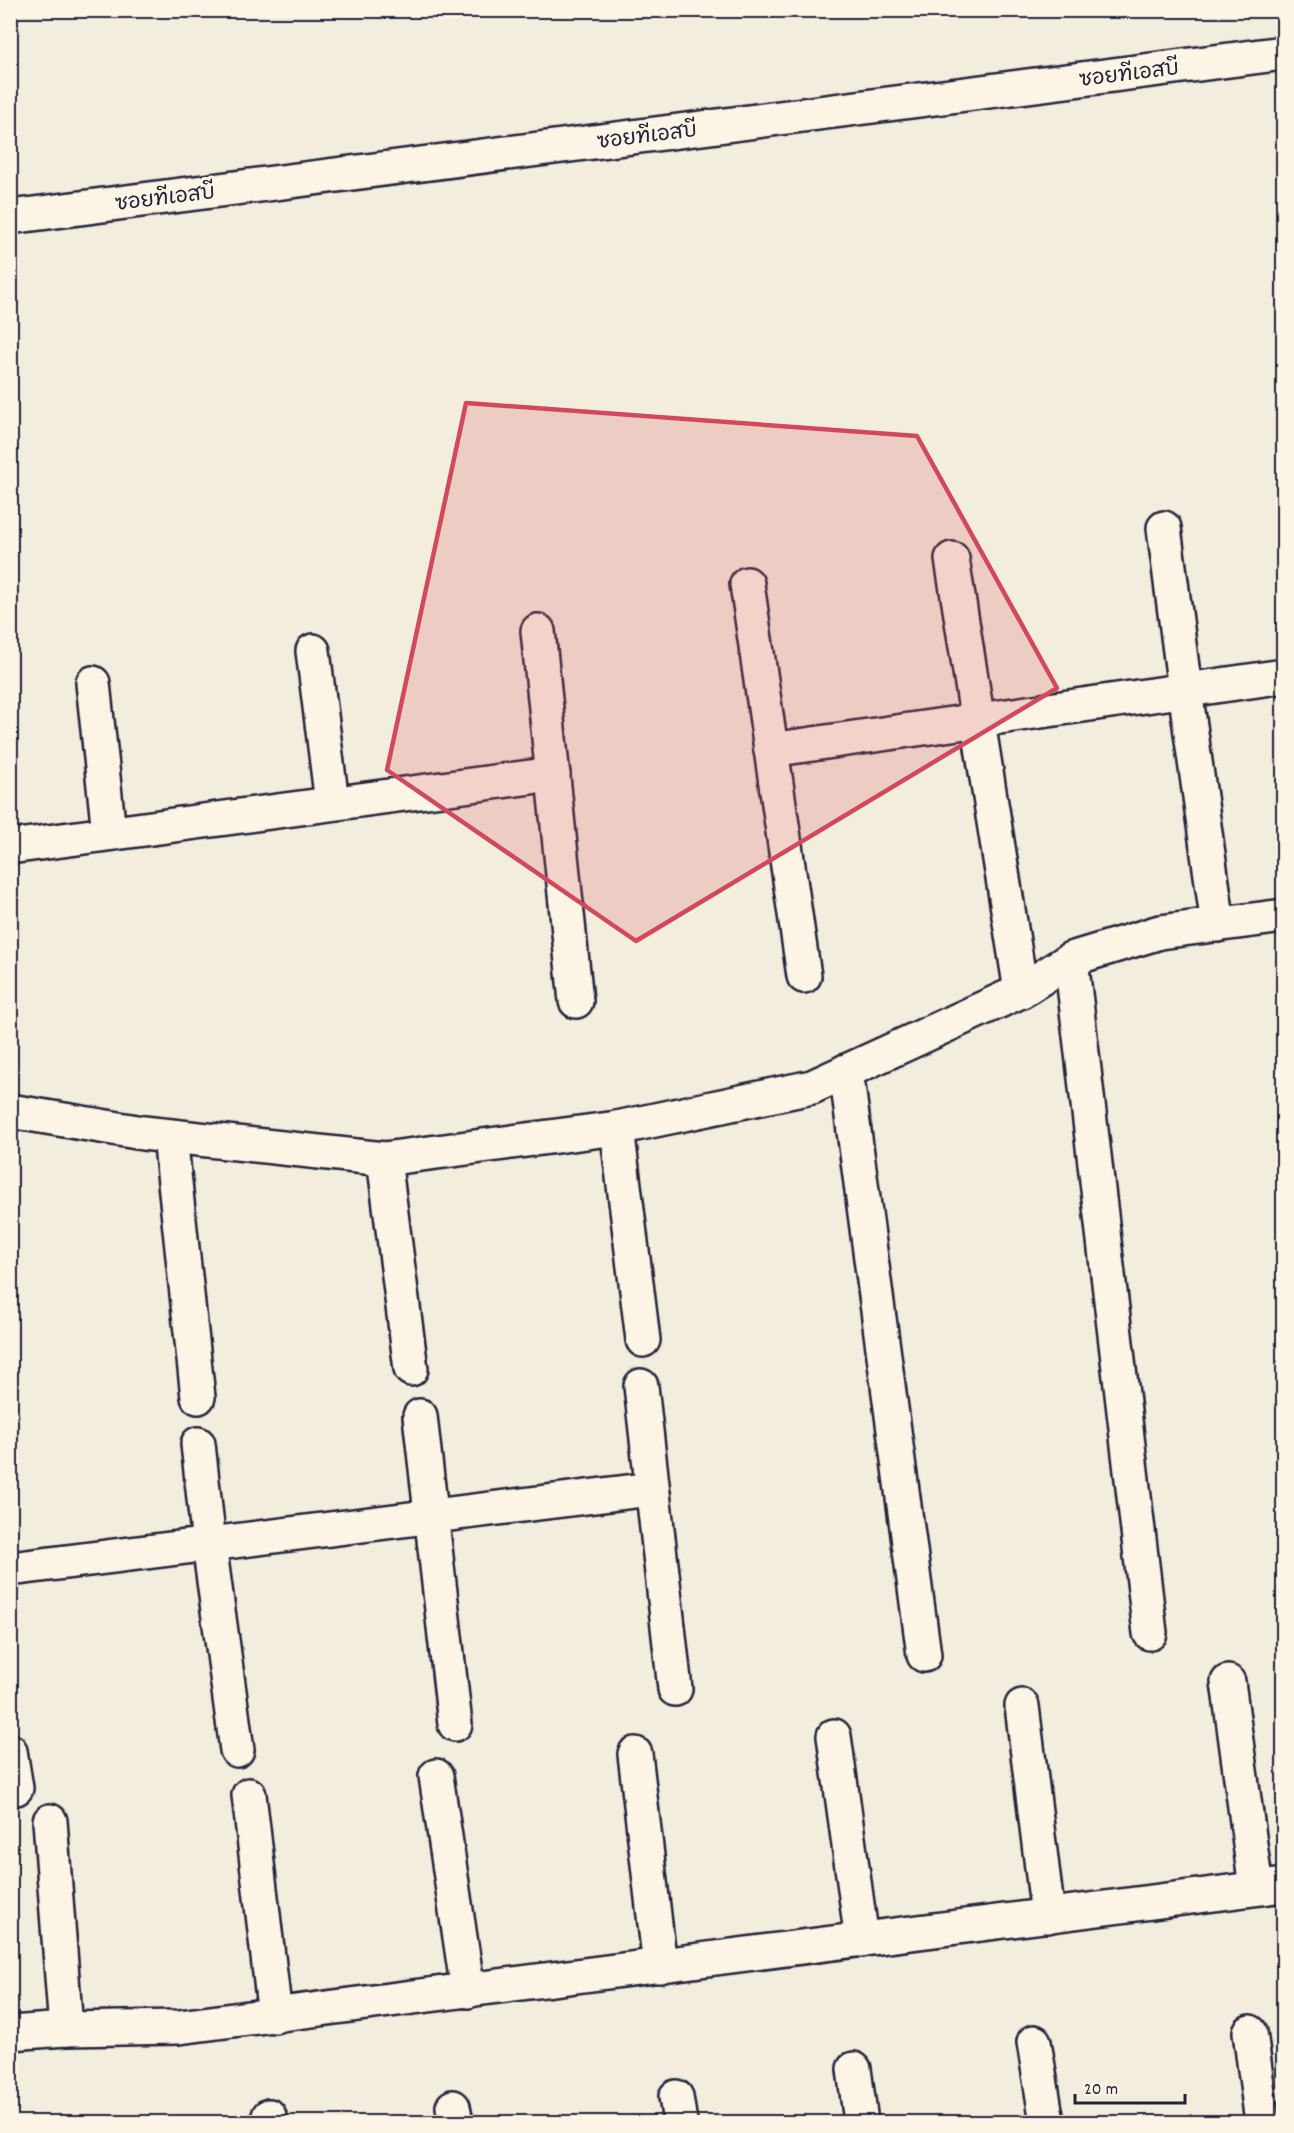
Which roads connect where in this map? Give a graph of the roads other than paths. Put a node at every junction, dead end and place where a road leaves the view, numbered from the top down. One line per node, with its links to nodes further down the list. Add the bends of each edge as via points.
1 (1284, 53): 2 (street, ซอยทีเอสบี)
2 (10, 217)
3 (1164, 528): 10 (street)
4 (952, 558): 11 (street)
5 (747, 584): 12 (street)
6 (538, 631): 13 (street)
7 (313, 651): 14 (street)
8 (1284, 676): 10 (street)
9 (93, 683): 15 (street)
10 (1185, 690): 11 (street); 18 (street)
11 (977, 719): 12 (street); 21 (street)
12 (771, 750): 20 (street)
13 (553, 774): 14 (street); 22 (street)
14 (332, 803): 15 (street)
15 (110, 833): 16 (street)
16 (10, 846)
17 (1284, 916): 18 (street)
18 (1218, 925): 19 (street, via 1160,932)
19 (1071, 959): 21 (street); 38 (street)
20 (804, 976)
21 (1021, 991): 23 (street)
22 (576, 1001)
23 (846, 1071): 25 (street, via 812,1087); 39 (street)
24 (10, 1111): 26 (street)
25 (618, 1128): 27 (street); 28 (street)
26 (170, 1136): 27 (street); 31 (street)
27 (384, 1159): 29 (street)
28 (643, 1340)
29 (411, 1369)
30 (641, 1386): 34 (street)
31 (198, 1397)
32 (420, 1416): 35 (street)
33 (198, 1444): 36 (street)
34 (651, 1489): 35 (street); 41 (street)
35 (431, 1517): 36 (street); 43 (street)
36 (209, 1544): 37 (street); 45 (street)
37 (10, 1569)
38 (1150, 1633)
39 (924, 1655)
40 (1228, 1682): 52 (street)
41 (675, 1689)
42 (1022, 1706): 53 (street)
43 (455, 1724)
44 (834, 1736): 54 (street)
45 (237, 1750)
46 (10, 1751): 49 (street)
47 (635, 1754): 55 (street)
48 (436, 1776): 56 (street)
49 (16, 1788)
50 (249, 1795): 57 (street)
51 (50, 1821): 58 (street)
52 (1270, 1886): 53 (street)
53 (1048, 1916): 54 (street)
54 (862, 1940): 55 (street)
55 (660, 1966): 56 (street)
56 (468, 1991): 57 (street)
57 (275, 2016): 58 (street, via 179,2027)
58 (66, 2029): 60 (street)
59 (1250, 2032): 65 (street)
60 (10, 2033)
61 (1034, 2042): 64 (street)
62 (854, 2069): 63 (street)
63 (861, 2122)
64 (1047, 2122)
65 (1262, 2122)

